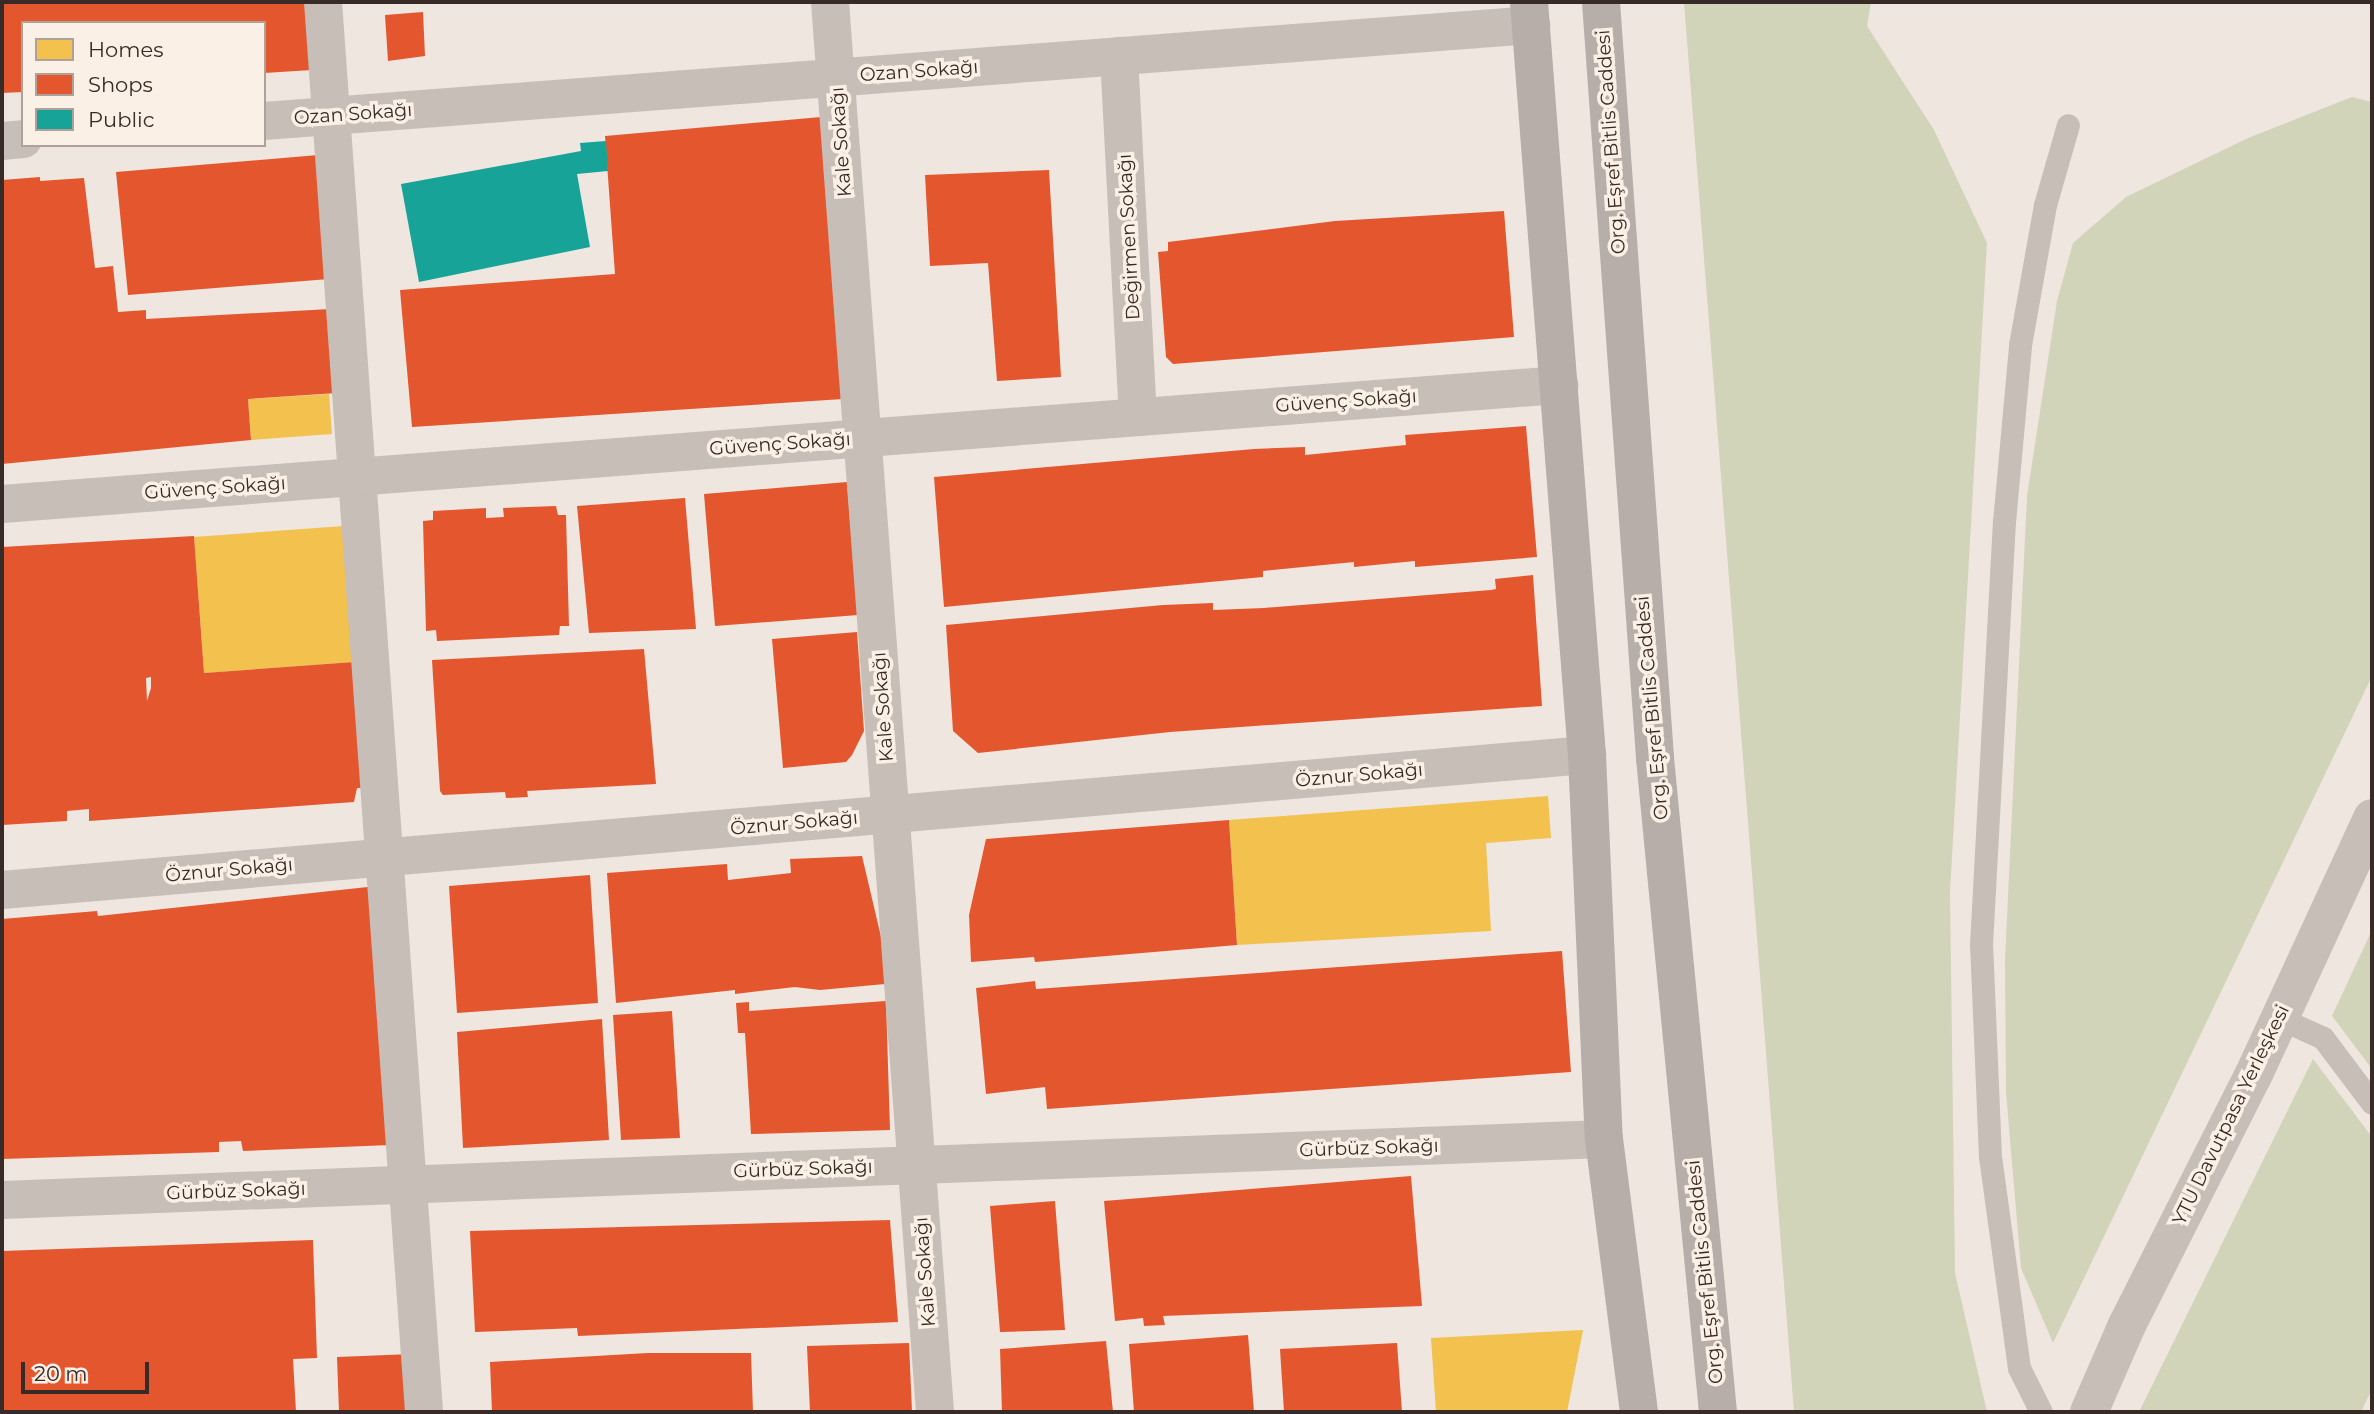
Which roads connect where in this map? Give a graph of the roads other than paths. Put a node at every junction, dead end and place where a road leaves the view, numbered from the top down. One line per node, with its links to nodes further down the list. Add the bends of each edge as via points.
1 (323, 2): 7 (street)
2 (830, 2): 6 (street, Kale Sokağı)
3 (1601, 2): 31 (street, Org. Eşref Bitlis Caddesi, via 1655,758)
4 (1530, 13): 5 (street, Ozan Sokağı); 12 (street)
5 (1119, 56): 6 (street, Ozan Sokağı); 13 (street, Değirmen Sokağı)
6 (836, 77): 7 (street, Ozan Sokağı); 14 (street, Kale Sokağı)
7 (330, 116): 8 (street, Ozan Sokağı); 15 (street)
8 (266, 121)
9 (2068, 125): 32 (lane, via 2045,205 2020,345 2004,522 1981,945 1990,1157 2019,1368)
10 (21, 139): 11 (street)
11 (2, 141)
12 (1559, 385): 13 (street, Güvenç Sokağı); 17 (street)
13 (1138, 417): 14 (street, Güvenç Sokağı)
14 (863, 438): 15 (street, Güvenç Sokağı); 18 (street, Kale Sokağı)
15 (356, 477): 16 (street, Güvenç Sokağı); 20 (street)
16 (2, 504)
17 (1587, 755): 18 (street, Öznur Sokağı); 24 (street)
18 (891, 815): 20 (street, Öznur Sokağı); 25 (street, Kale Sokağı)
19 (2372, 818): 22 (street, YTU Davutpasa Yerleşkesi)
20 (384, 857): 21 (street, Öznur Sokağı); 26 (street)
21 (2, 890)
22 (2280, 1018): 23 (lane, via 2323,1038); 33 (street, YTU Davutpasa Yerleşkesi, via 2127,1325)
23 (2372, 1103)
24 (1604, 1139): 25 (street, Gürbüz Sokağı); 30 (street)
25 (917, 1165): 26 (street, Gürbüz Sokağı); 29 (street, Kale Sokağı)
26 (408, 1184): 27 (street, Gürbüz Sokağı); 28 (street)
27 (2, 1199)
28 (424, 1412)
29 (935, 1412)
30 (1639, 1412)
31 (1718, 1412)
32 (2041, 1412)
33 (2089, 1412)

